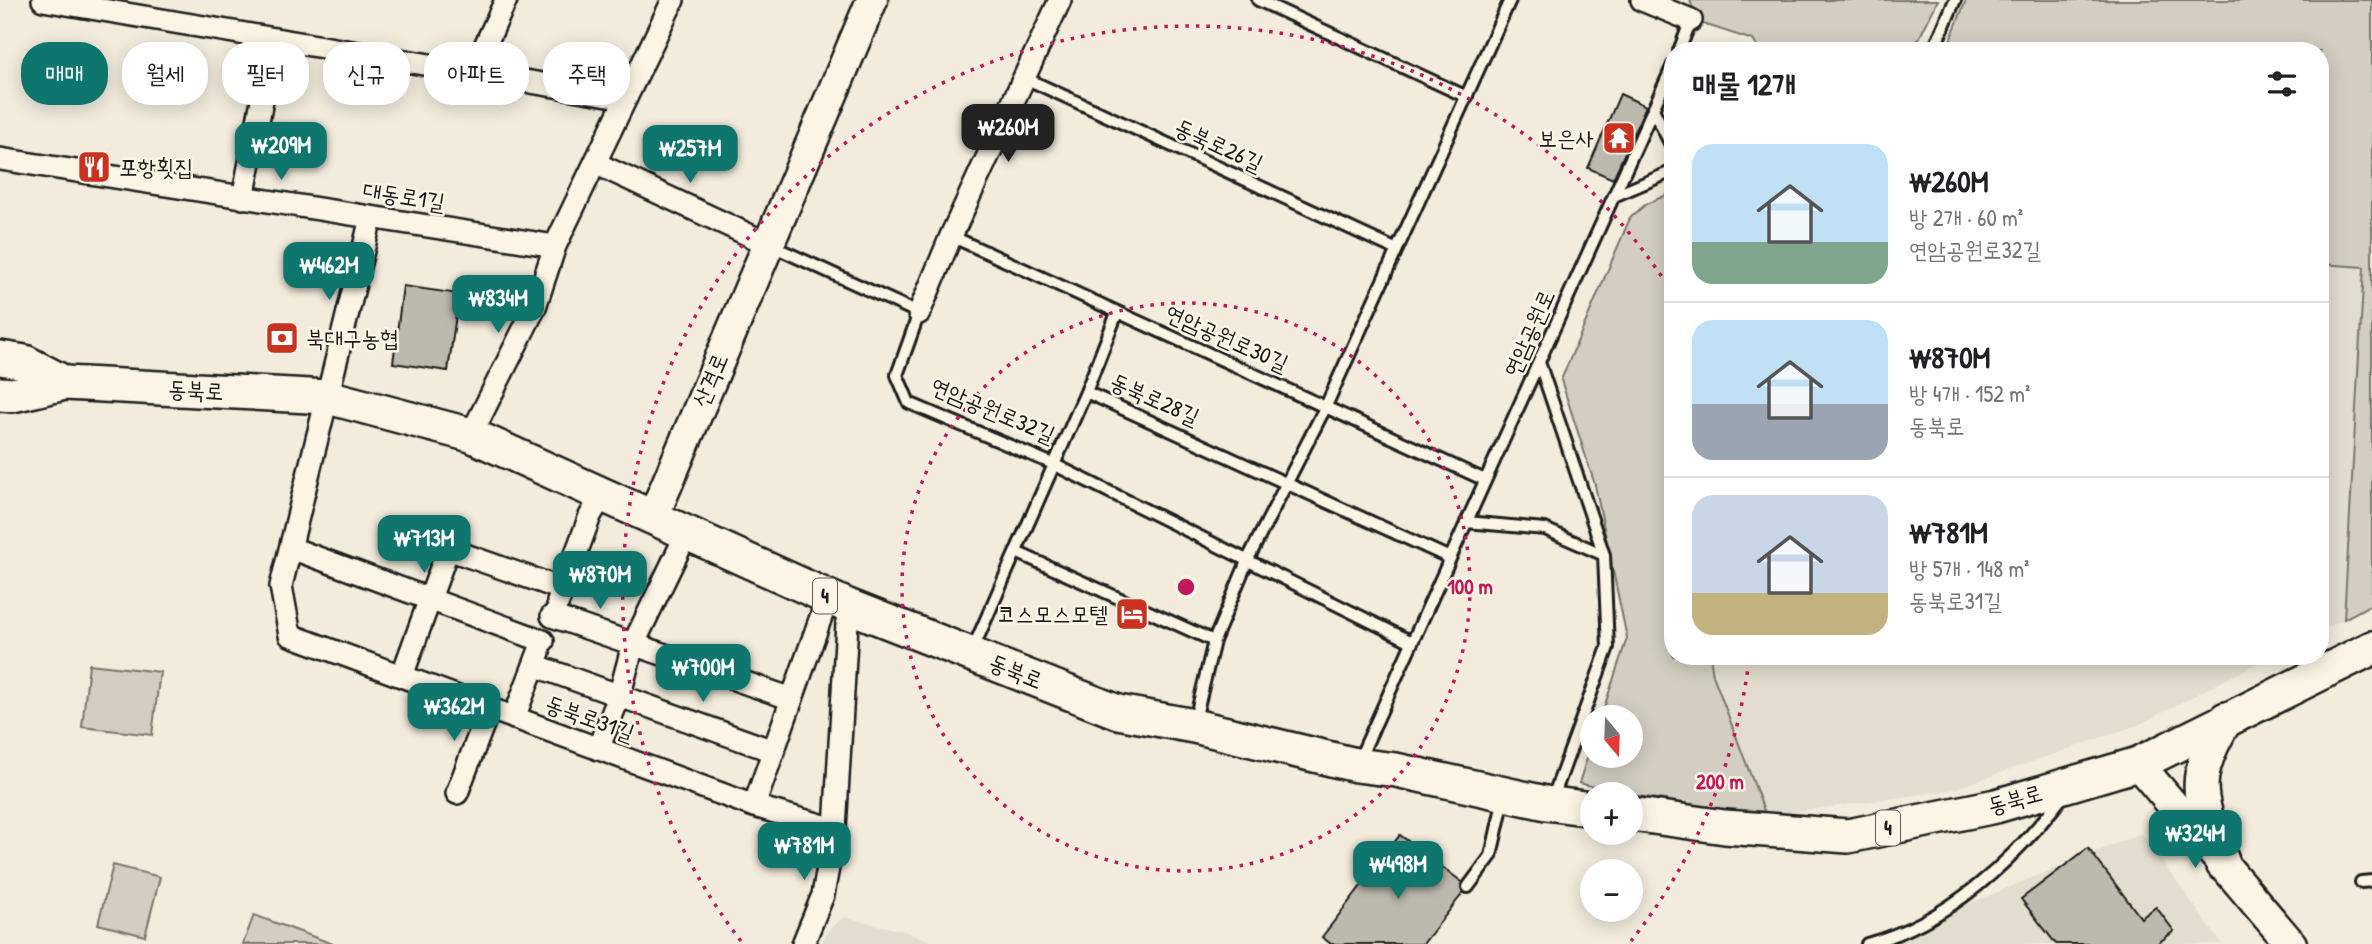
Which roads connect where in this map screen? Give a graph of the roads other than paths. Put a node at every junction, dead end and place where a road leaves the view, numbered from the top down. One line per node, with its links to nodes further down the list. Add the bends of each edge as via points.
1 (43, 0): 10 (street)
2 (506, 0): 13 (street)
3 (673, 0): 19 (street)
4 (872, 0): 31 (street, 산격로)
5 (1060, 0): 17 (street, 연암공원로32길)
6 (1258, 0): 20 (lane)
7 (1510, 0): 20 (lane)
8 (1642, 0): 11 (street)
9 (1955, 0): 15 (lane)
10 (107, 5): 12 (street)
11 (1691, 20): 14 (lane)
12 (274, 39): 16 (street); 28 (street)
13 (487, 42)
14 (1682, 42)
15 (1937, 42)
16 (424, 64)
17 (1025, 78): 30 (street, 연암공원로32길); 33 (lane, 동북로26길)
18 (1664, 85): 22 (lane, 연암공원로)
19 (630, 89)
20 (1468, 97): 33 (lane)
21 (622, 105): 25 (street)
22 (1653, 109): 23 (lane); 27 (lane, 연암공원로)
23 (1664, 131)
24 (0, 159): 28 (street, 대동로1길)
25 (594, 163): 31 (street); 32 (street)
26 (1664, 175): 27 (lane)
27 (1614, 195): 37 (lane, 연암공원로)
28 (243, 198): 29 (street, 대동로1길)
29 (371, 218): 32 (street, 대동로1길); 41 (street)
30 (951, 236): 34 (street, 연암공원로32길); 35 (lane, 연암공원로30길)
31 (768, 244): 34 (lane); 48 (street, 산격로)
32 (555, 246): 43 (street, via 535,307)
33 (1395, 250): 42 (lane)
34 (919, 313): 44 (lane, 연암공원로32길, via 897,375 909,403)
35 (1117, 313): 39 (lane, 동북로28길); 42 (lane, 연암공원로30길)
36 (0, 358): 38 (main road, 동북로 / 4, via 25,362)
37 (1539, 362): 45 (lane, 연암공원로); 53 (lane)
38 (65, 383): 40 (main road, 동북로 / 4); 41 (main road, 동북로 / 4)
39 (1086, 391): 44 (lane, 동북로28길); 46 (lane, 동북로28길)
40 (0, 394)
41 (328, 397): 43 (main road, 동북로 / 4); 51 (street, 동북로31길)
42 (1326, 406): 45 (lane, 연암공원로30길); 46 (lane)
43 (471, 435): 47 (main road, 동북로 / 4)
44 (1053, 464): 52 (lane, 동북로28길); 55 (lane, 연암공원로32길)
45 (1485, 480): 49 (lane, 연암공원로)
46 (1286, 484): 54 (lane); 55 (lane)
47 (603, 494): 48 (main road, 동북로 / 4); 56 (street)
48 (653, 517): 50 (main road, 동북로 / 4)
49 (1466, 522): 53 (lane, via 1545,528); 54 (lane, 연암공원로)
50 (687, 533): 58 (main road, 동북로 / 4); 63 (street)
51 (291, 548): 57 (street); 67 (street, 동북로31길, via 281,586 290,635)
52 (1016, 552): 61 (lane); 65 (lane, 동북로28길)
53 (1604, 555): 81 (lane, via 1608,647)
54 (1450, 558): 62 (lane, 연암공원로)
55 (1248, 559): 61 (lane); 62 (lane, 연암공원로32길)
56 (562, 589): 57 (street, via 448,549); 59 (street)
57 (428, 598): 60 (street); 67 (street)
58 (838, 602): 65 (main road, 동북로 / 4); 69 (street); 85 (street)
59 (552, 616): 60 (street); 63 (street)
60 (543, 641): 66 (street)
61 (1214, 641): 73 (lane)
62 (1412, 642): 77 (lane, 연암공원로)
63 (633, 645): 68 (street); 69 (street)
64 (2372, 648): 72 (main road, 동북로 / 4)
65 (970, 653): 73 (main road, 동북로 / 4, via 1118,712)
66 (534, 665): 68 (street); 71 (street)
67 (402, 676): 70 (street, 동북로31길)
68 (619, 697): 74 (street); 75 (street)
69 (792, 699): 75 (street)
70 (489, 709): 71 (street, 동북로31길); 79 (street)
71 (514, 718): 74 (street, 동북로31길)
72 (2226, 719): 76 (main road, 동북로 / 4); 86 (main road, via 2207,750 2200,800)
73 (1194, 726): 77 (main road, 동북로 / 4)
74 (598, 749): 82 (street, 동북로31길)
75 (773, 751): 82 (street)
76 (2138, 764): 78 (main road, 동북로 / 4); 86 (street)
77 (1356, 765): 80 (main road, 동북로 / 4)
78 (2074, 783): 84 (main road, 동북로 / 4, via 1996,806 1848,836); 89 (lane, via 2029,840 1968,893 1921,926)
79 (457, 793)
80 (1505, 794): 81 (main road, 동북로 / 4); 87 (lane, via 1491,856)
81 (1551, 803): 83 (main road, 동북로 / 4)
82 (754, 806): 85 (street, 동북로31길)
83 (1580, 807)
84 (1643, 816)
85 (835, 829): 88 (street, via 823,895)
86 (2231, 873): 90 (street); 91 (street)
87 (1468, 887)
88 (803, 944)
89 (1867, 944)
90 (2263, 944)
91 (2291, 944)

